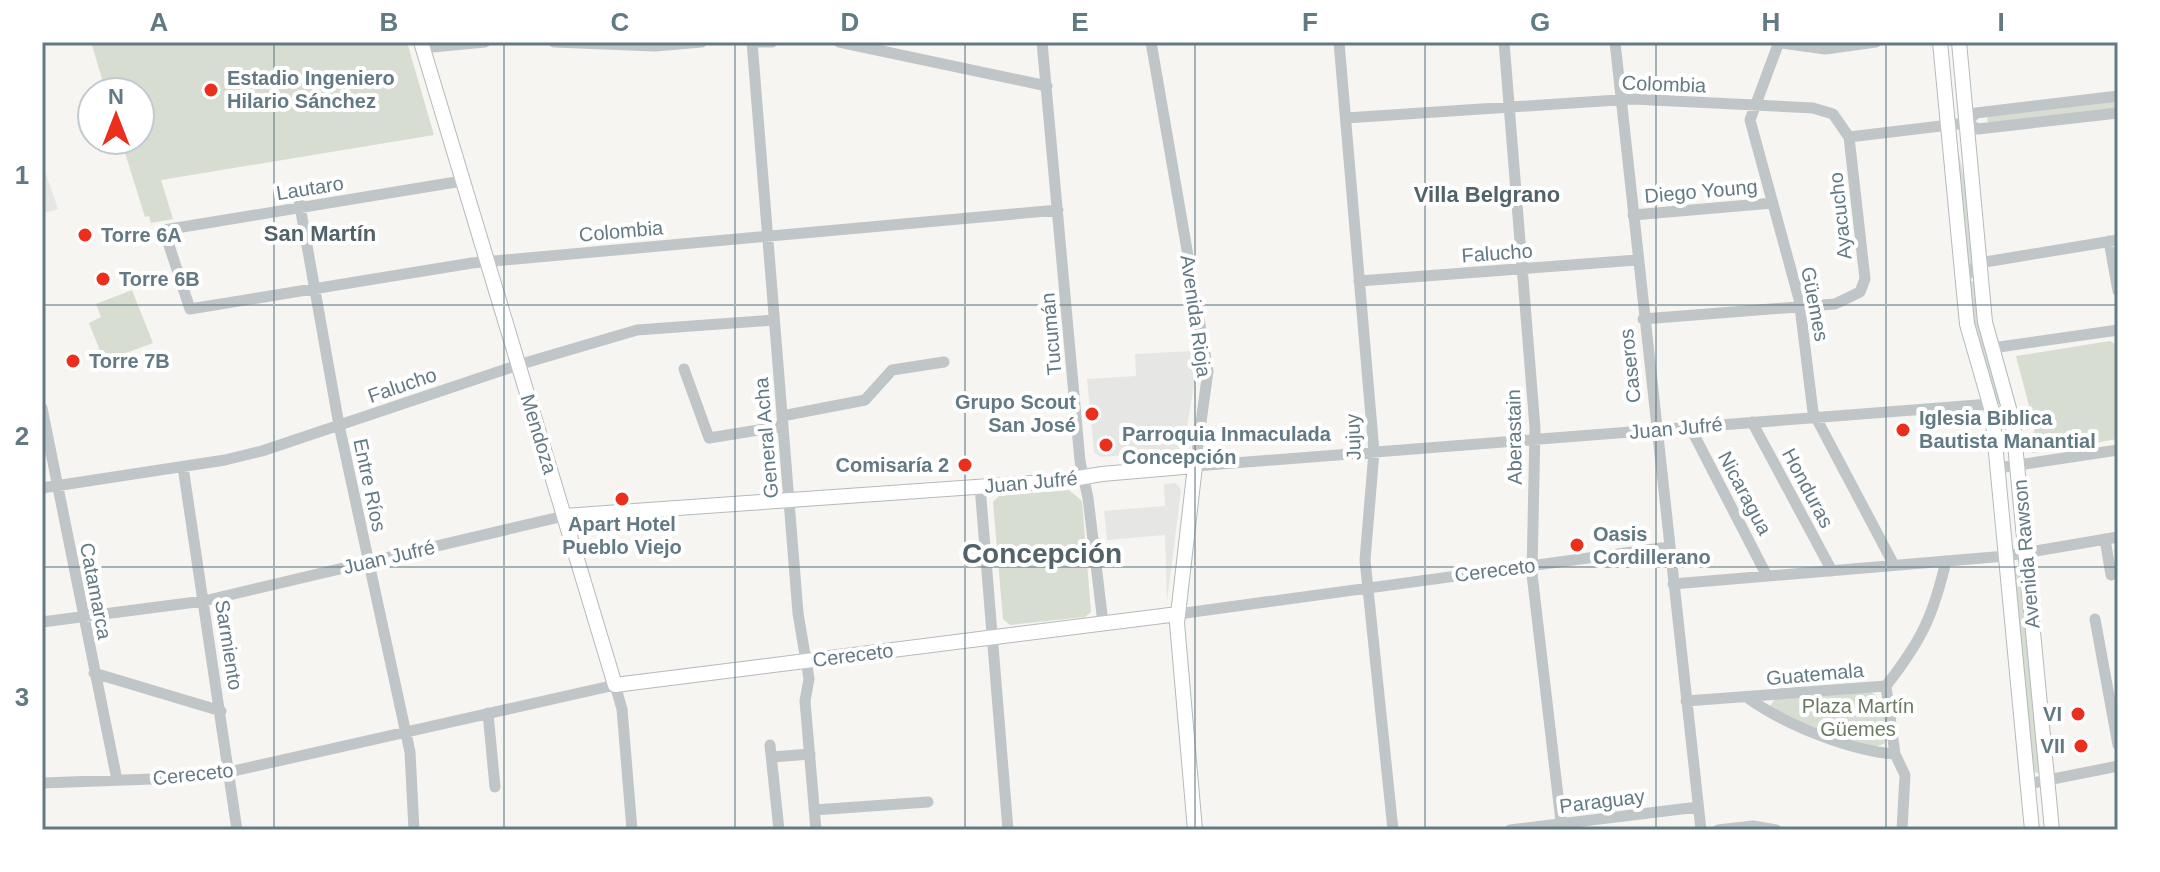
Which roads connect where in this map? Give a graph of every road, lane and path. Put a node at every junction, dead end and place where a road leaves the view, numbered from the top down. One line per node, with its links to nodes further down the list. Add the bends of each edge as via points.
1 (485, 42): 18 (street)
2 (554, 42): 3 (street)
3 (702, 42)
4 (754, 42): 5 (street); 35 (street, General Acha)
5 (772, 42)
6 (839, 42): 19 (street)
7 (1042, 42): 19 (street, Tucumán)
8 (1151, 42): 67 (street, Avenida Rioja, via 1208,371)
9 (1339, 42): 25 (street, Jujuy)
10 (1504, 42): 22 (street, Aberastain)
11 (1615, 42): 21 (street, Caseros)
12 (1780, 42): 17 (street, via 1812,48); 23 (street)
13 (1870, 42): 14 (street); 17 (street)
14 (1876, 42)
15 (1940, 42): 27 (main road, Avenida Rawson)
16 (1959, 42): 26 (main road, Avenida Rawson)
17 (1838, 44)
18 (422, 45): 29 (main road, Mendoza)
19 (1047, 86): 33 (street, Tucumán)
20 (2118, 96): 26 (street, via 1978,112)
21 (1621, 100): 22 (street, Colombia); 23 (street, Colombia); 34 (street, Caseros)
22 (1510, 105): 25 (street, Colombia); 40 (street, Aberastain)
23 (1753, 106): 28 (street, Colombia, via 1825,110); 31 (street, Güemes, via 1750,120)
24 (2118, 113): 26 (street, via 1978,129)
25 (1346, 118): 42 (street, Jujuy)
26 (1966, 123): 27 (street); 39 (main road, Avenida Rawson)
27 (1948, 126): 28 (street); 41 (main road, Avenida Rawson)
28 (1849, 137): 45 (street, Ayacucho, via 1865,279 1861,290 1841,302)
29 (462, 181): 32 (street, Lautaro); 38 (main road, Mendoza)
30 (298, 195): 32 (street, Entre Ríos)
31 (1773, 203): 34 (street, Diego Young); 45 (street, Güemes)
32 (300, 208): 43 (street, Entre Ríos); 46 (street, Lautaro, via 164,230)
33 (1058, 210): 35 (street, Colombia); 70 (street, Tucumán)
34 (1633, 215): 37 (street, Caseros)
35 (767, 235): 38 (street, Colombia); 48 (street, General Acha)
36 (2114, 241): 39 (street); 44 (street)
37 (1637, 260): 40 (street, Falucho); 47 (street, Caseros)
38 (487, 262): 43 (street, Colombia); 52 (main road, Mendoza)
39 (1979, 263): 41 (street); 50 (main road, Avenida Rawson)
40 (1522, 269): 42 (street, Falucho); 63 (street, Aberastain)
41 (1962, 280): 54 (main road, Avenida Rawson, via 1970,339)
42 (1359, 281): 65 (street, Jujuy)
43 (313, 289): 46 (street, Colombia); 59 (street, Entre Ríos)
44 (2118, 291)
45 (1800, 307): 47 (street); 56 (street, Güemes)
46 (190, 309)
47 (1643, 319): 61 (street, Caseros)
48 (774, 320): 52 (street, Falucho, via 637,330); 57 (street, General Acha)
49 (2118, 330): 50 (street)
50 (1992, 348): 62 (main road, Avenida Rawson)
51 (944, 362): 57 (street, via 892,370 865,400)
52 (518, 365): 59 (street, Falucho); 75 (main road, Mendoza)
53 (684, 369): 57 (street, via 709,438)
54 (1990, 404): 56 (street, Juan Jufré); 62 (street); 69 (main road, Avenida Rawson)
55 (42, 408): 71 (street, Catamarca)
56 (1816, 417): 58 (street, Juan Jufré); 84 (street, Güemes)
57 (782, 421): 74 (street, General Acha)
58 (1752, 422): 60 (street, Juan Jufré); 85 (street, Honduras)
59 (339, 425): 68 (street, Falucho, via 262,451); 82 (street, Entre Ríos)
60 (1690, 427): 61 (street, Juan Jufré); 87 (street, Nicaragua)
61 (1655, 430): 63 (street, Juan Jufré); 78 (street, Caseros)
62 (2014, 433): 66 (main road, Avenida Rawson)
63 (1534, 440): 65 (street, Juan Jufré); 83 (street, Aberastain)
64 (2118, 450): 66 (street)
65 (1374, 452): 67 (street, Juan Jufré); 89 (street, Jujuy)
66 (2017, 465): 69 (street); 79 (main road, Avenida Rawson)
67 (1195, 466): 70 (main road, Juan Jufré); 91 (main road, Avenida Rioja)
68 (183, 467): 71 (street, Falucho); 90 (street, Sarmiento)
69 (1998, 468): 80 (main road, Avenida Rawson)
70 (1084, 477): 72 (main road, Juan Jufré); 95 (street, Tucumán)
71 (58, 486): 73 (street, Falucho); 92 (street, Catamarca)
72 (980, 486): 74 (main road, Juan Jufré); 96 (street)
73 (42, 488)
74 (789, 500): 75 (main road, Juan Jufré); 97 (street, General Acha)
75 (564, 516): 82 (street, Juan Jufré); 99 (main road, Mendoza)
76 (2118, 537): 77 (street)
77 (2105, 539): 79 (street); 86 (street)
78 (1669, 547): 83 (street, Cereceto); 88 (street, Caseros)
79 (2025, 552): 80 (street); 112 (main road, Avenida Rawson)
80 (2006, 556): 81 (street); 114 (main road, Avenida Rawson)
81 (1946, 561): 84 (street); 100 (street, via 1934,613)
82 (368, 562): 90 (street, Juan Jufré); 105 (street, Entre Ríos)
83 (1532, 565): 89 (street, Cereceto); 119 (street, Aberastain)
84 (1894, 565): 85 (street)
85 (1832, 571): 87 (street)
86 (2111, 575)
87 (1767, 576): 88 (street)
88 (1673, 584): 102 (street, Caseros)
89 (1367, 586): 91 (street, Cereceto); 127 (street, Jujuy)
90 (204, 601): 92 (street, Juan Jufré); 103 (street, Sarmiento)
91 (1178, 614): 95 (main road, Cereceto); 126 (main road, Avenida Rioja)
92 (82, 617): 94 (street, Juan Jufré); 98 (street, Catamarca)
93 (2095, 619): 106 (street)
94 (42, 622)
95 (1103, 623): 96 (main road, Cereceto)
96 (992, 638): 97 (main road, Cereceto); 125 (street)
97 (806, 661): 99 (main road, Cereceto); 107 (street, General Acha)
98 (94, 673): 103 (street); 111 (street, Catamarca)
99 (615, 685): 104 (street, Cereceto); 122 (street, Mendoza, via 622,709)
100 (1886, 686): 101 (street, Guatemala); 108 (street)
101 (1747, 698): 102 (street, Guatemala); 108 (street, Guatemala, via 1770,714 1873,752)
102 (1686, 701): 117 (street, Caseros)
103 (221, 711): 110 (street, Sarmiento)
104 (488, 713): 105 (street, Cereceto); 115 (street)
105 (406, 733): 110 (street, Cereceto); 121 (street, Entre Ríos)
106 (2118, 745)
107 (810, 754): 118 (street, General Acha); 123 (street, via 772,751)
108 (1895, 754): 132 (street, via 1905,775)
109 (2117, 767): 112 (street)
110 (230, 772): 111 (street, Cereceto); 120 (street, Sarmiento)
111 (117, 780): 113 (street, Cereceto)
112 (2047, 780): 114 (street); 134 (main road, Avenida Rawson)
113 (42, 783)
114 (2028, 784): 133 (main road, Avenida Rawson)
115 (495, 787)
116 (928, 802): 118 (street)
117 (1698, 807): 119 (street, Paraguay); 129 (street, Caseros)
118 (814, 810): 124 (street, General Acha)
119 (1562, 827): 128 (street, Paraguay)
120 (237, 830)
121 (414, 830)
122 (632, 830)
123 (779, 830)
124 (816, 830)
125 (1008, 830)
126 (1195, 830)
127 (1393, 830)
128 (1510, 830)
129 (1701, 830)
130 (1718, 830): 131 (street)
131 (1776, 830)
132 (1902, 830)
133 (2032, 830)
134 (2052, 830)

